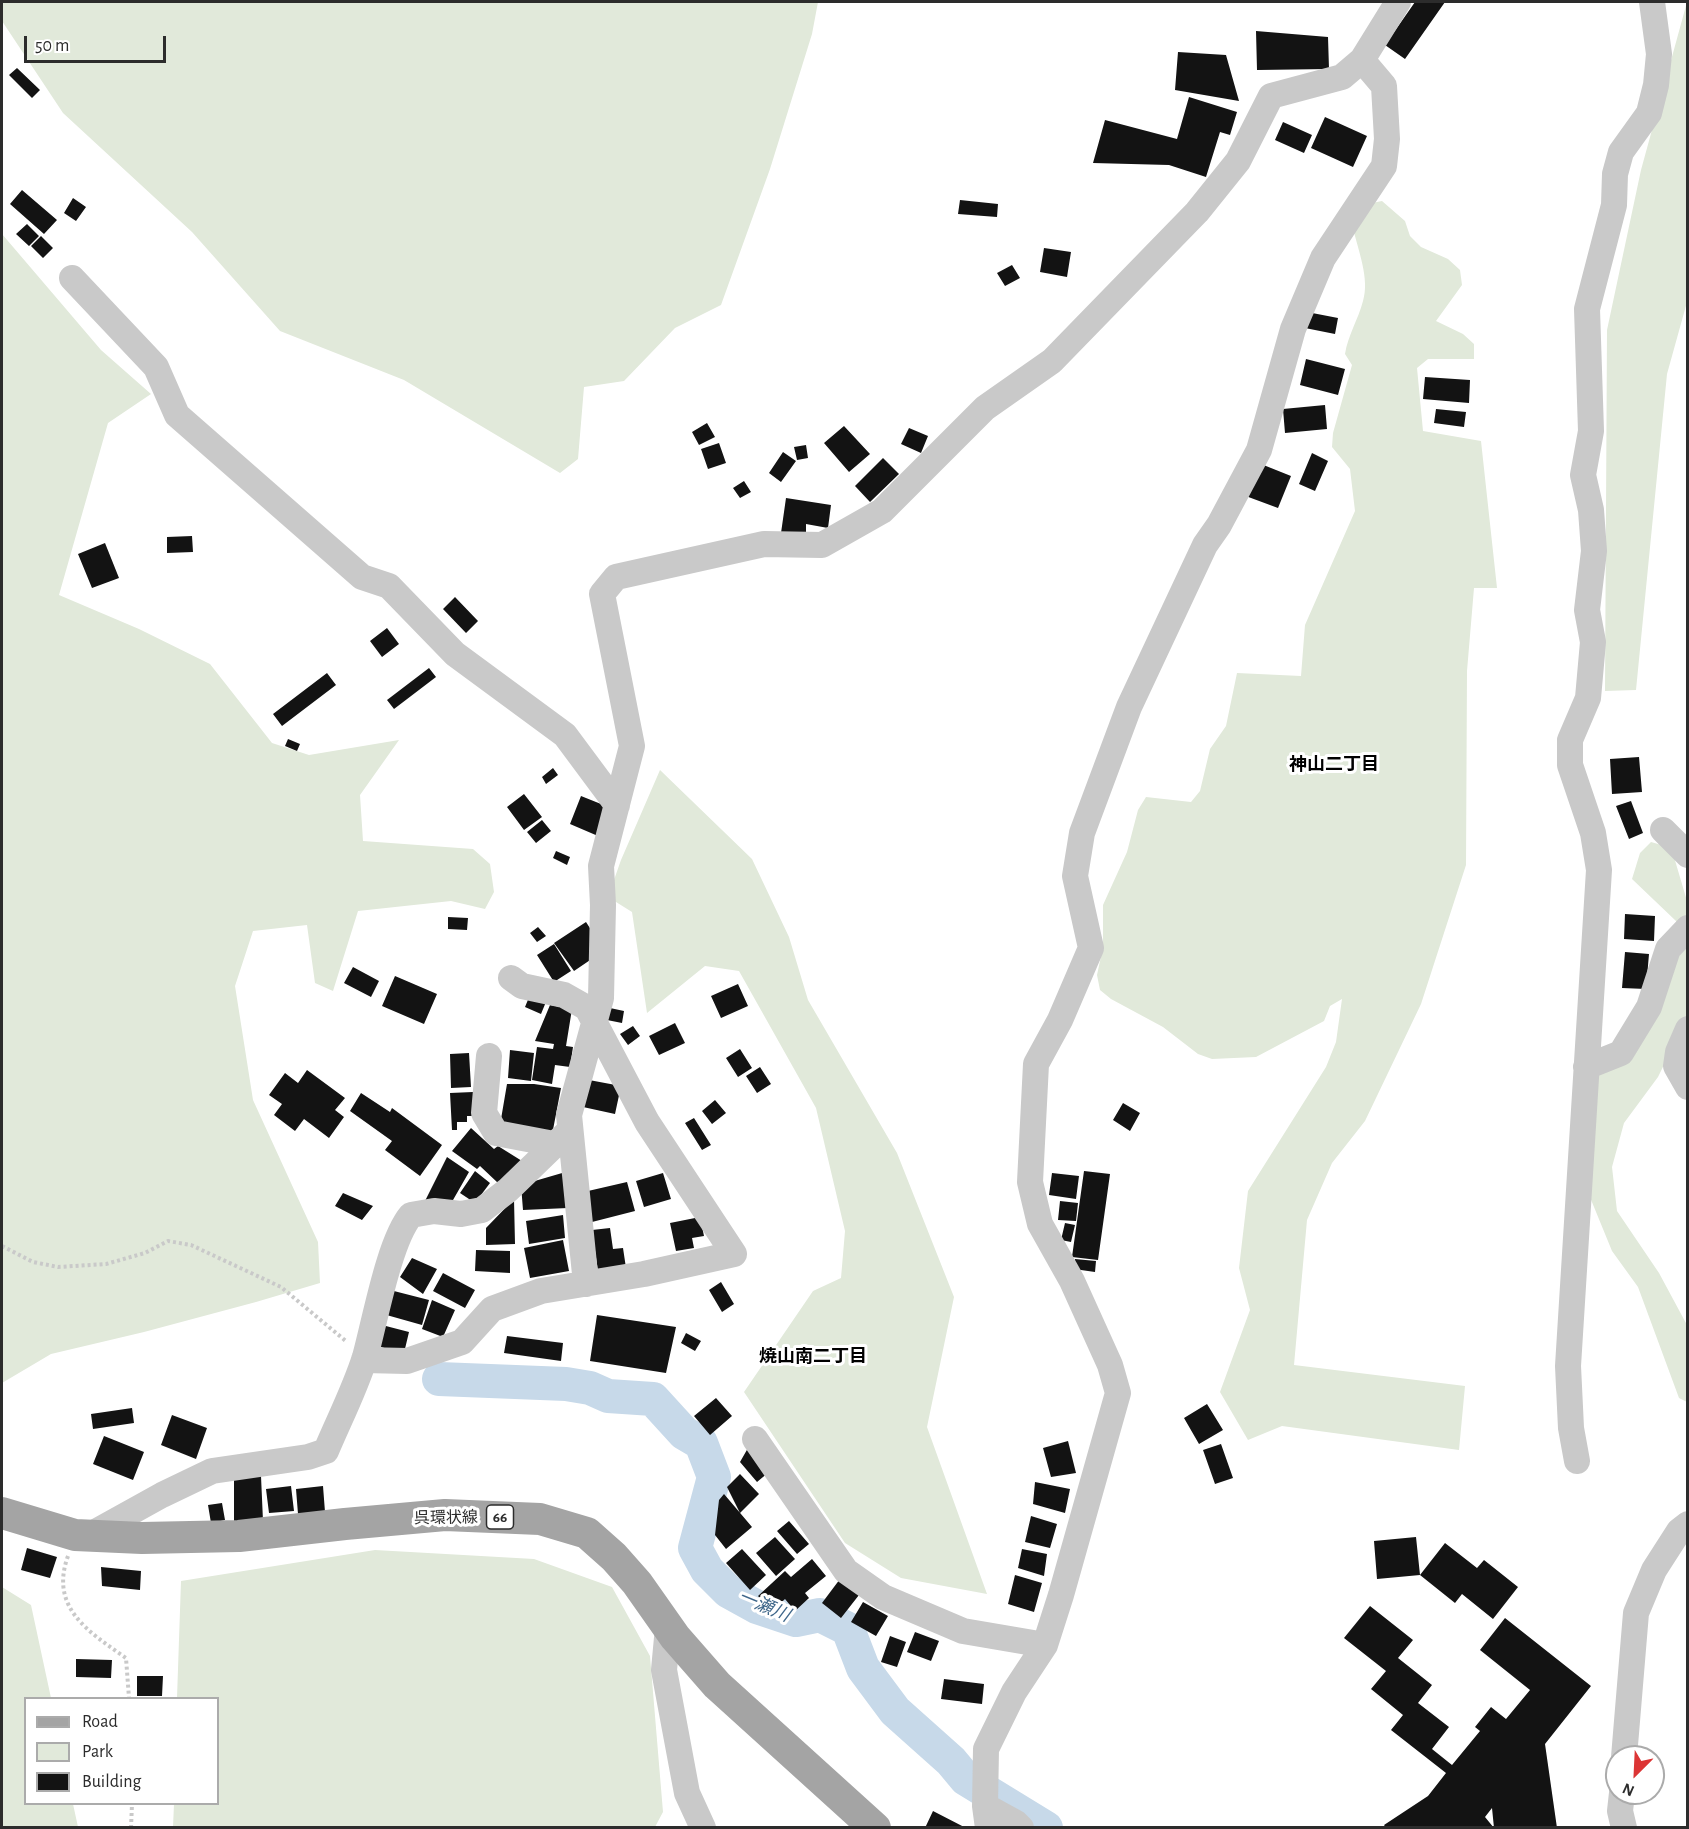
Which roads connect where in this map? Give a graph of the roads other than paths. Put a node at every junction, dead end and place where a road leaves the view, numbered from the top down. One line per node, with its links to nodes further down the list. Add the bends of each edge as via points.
1 (1398, 2): 3 (street)
2 (1652, 2): 13 (street, via 1659,54 1656,85 1649,112 1621,152 1615,174 1614,205 1587,309 1591,431 1583,475 1594,552 1587,610 1593,642 1588,698 1570,740 1570,765 1593,833 1599,870)
3 (1362, 60): 5 (street, via 1342,77 1271,96 1238,161 1197,212 1052,361 985,408 882,511 822,545 764,544 616,577 603,594 632,746); 24 (street, via 1383,86 1387,139 1384,166 1323,258 1293,329 1259,450 1204,545 1129,707 1082,833 1075,876 1091,948 1036,1064 1030,1182 1040,1224 1072,1281 1110,1365 1118,1393)
4 (72, 278): 5 (street, via 156,367 177,415 362,578 389,586 455,654 565,735)
5 (617, 805): 10 (street, via 601,866 601,998)
6 (1663, 830): 7 (street)
7 (1688, 855)
8 (1688, 928): 13 (street, via 1668,949 1649,1008 1621,1053)
9 (511, 978): 10 (street, via 522,986 564,995 587,1008)
10 (594, 1025): 15 (street); 16 (street, via 647,1122 734,1254)
11 (1688, 1029): 14 (street, via 1676,1066)
12 (489, 1056): 15 (street, via 484,1113 496,1133)
13 (1586, 1067): 19 (street, via 1568,1366 1570,1428)
14 (1688, 1087)
15 (561, 1137): 16 (street); 17 (street, via 482,1210 411,1215 403,1224)
16 (586, 1284): 17 (street, via 541,1291 492,1309 462,1342 429,1355 407,1361)
17 (364, 1360): 22 (street, via 326,1450 308,1457 212,1471)
18 (755, 1439): 24 (street, via 846,1571 883,1597 963,1631)
19 (1577, 1461)
20 (2, 1512): 22 (main road, 呉環状線 / 66)
21 (1688, 1524): 25 (street, via 1679,1531 1654,1570 1636,1614)
22 (82, 1536): 23 (main road, 呉環状線 / 66, via 239,1536 445,1515 540,1519 587,1533 637,1583)
23 (668, 1627): 28 (street, via 664,1670 687,1794); 29 (main road, 呉環状線 / 66, via 717,1685)
24 (1045, 1645): 27 (street, via 1014,1692 986,1749)
25 (1625, 1745)
26 (1621, 1805): 31 (street)
27 (987, 1816): 30 (street)
28 (703, 1827)
29 (874, 1827)
30 (1021, 1827)
31 (1624, 1827)

